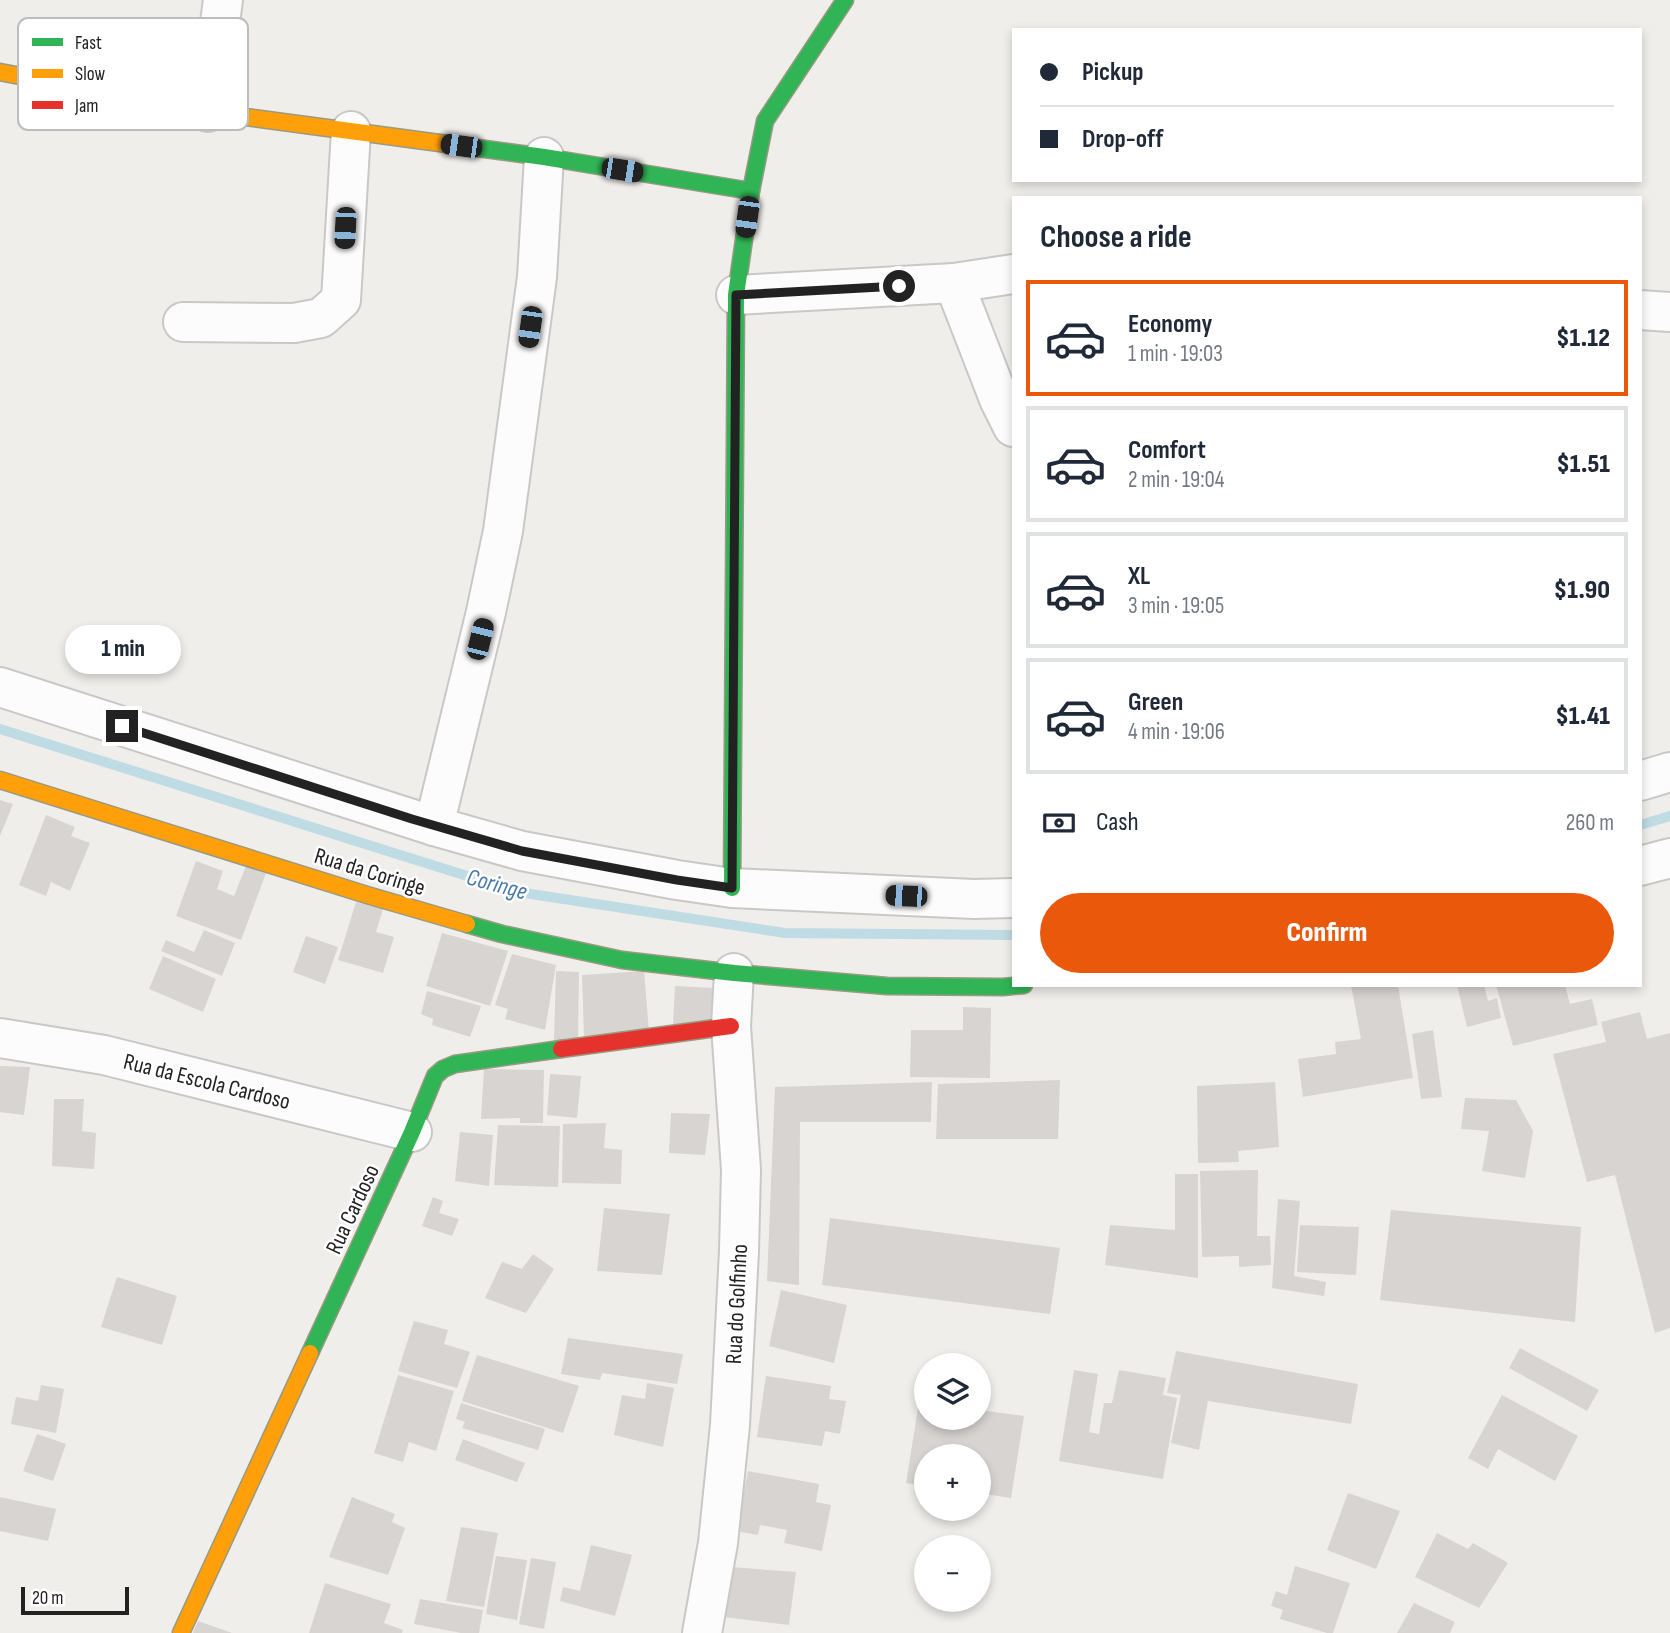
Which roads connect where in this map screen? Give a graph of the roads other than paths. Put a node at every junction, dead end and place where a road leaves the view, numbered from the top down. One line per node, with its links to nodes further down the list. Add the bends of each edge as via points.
1 (223, 0): 3 (street)
2 (845, 0): 9 (street, via 765,121)
3 (221, 18)
4 (0, 72): 5 (street)
5 (18, 75)
6 (248, 117): 7 (street)
7 (351, 131): 8 (street); 15 (street, via 341,300 321,318 293,323)
8 (544, 157): 9 (street); 21 (street, via 537,277 503,531)
9 (751, 191): 12 (street)
10 (1012, 274): 11 (street)
11 (954, 283): 12 (street); 16 (street)
12 (736, 295): 24 (street)
13 (1642, 310): 14 (street)
14 (1670, 312)
15 (183, 322)
16 (1012, 425)
17 (0, 687): 21 (street)
18 (1670, 772): 20 (street)
19 (0, 780): 26 (street, Rua da Coringe, via 502,934 622,960)
20 (1642, 780)
21 (434, 826): 24 (street, via 522,851)
22 (1670, 858): 23 (street)
23 (1642, 865)
24 (732, 888): 25 (street)
25 (1012, 898)
26 (734, 973): 27 (street, Rua da Coringe, via 887,986); 28 (street, Rua do Golfinho)
27 (1012, 986)
28 (730, 1026): 30 (street, Rua Cardoso, via 443,1069 435,1076); 32 (street, Rua do Golfinho, via 741,1170 739,1251 729,1438 718,1543)
29 (0, 1038): 30 (street, Rua da Escola Cardoso, via 104,1055)
30 (412, 1132): 31 (street, Rua Cardoso)
31 (181, 1633)
32 (702, 1633)

